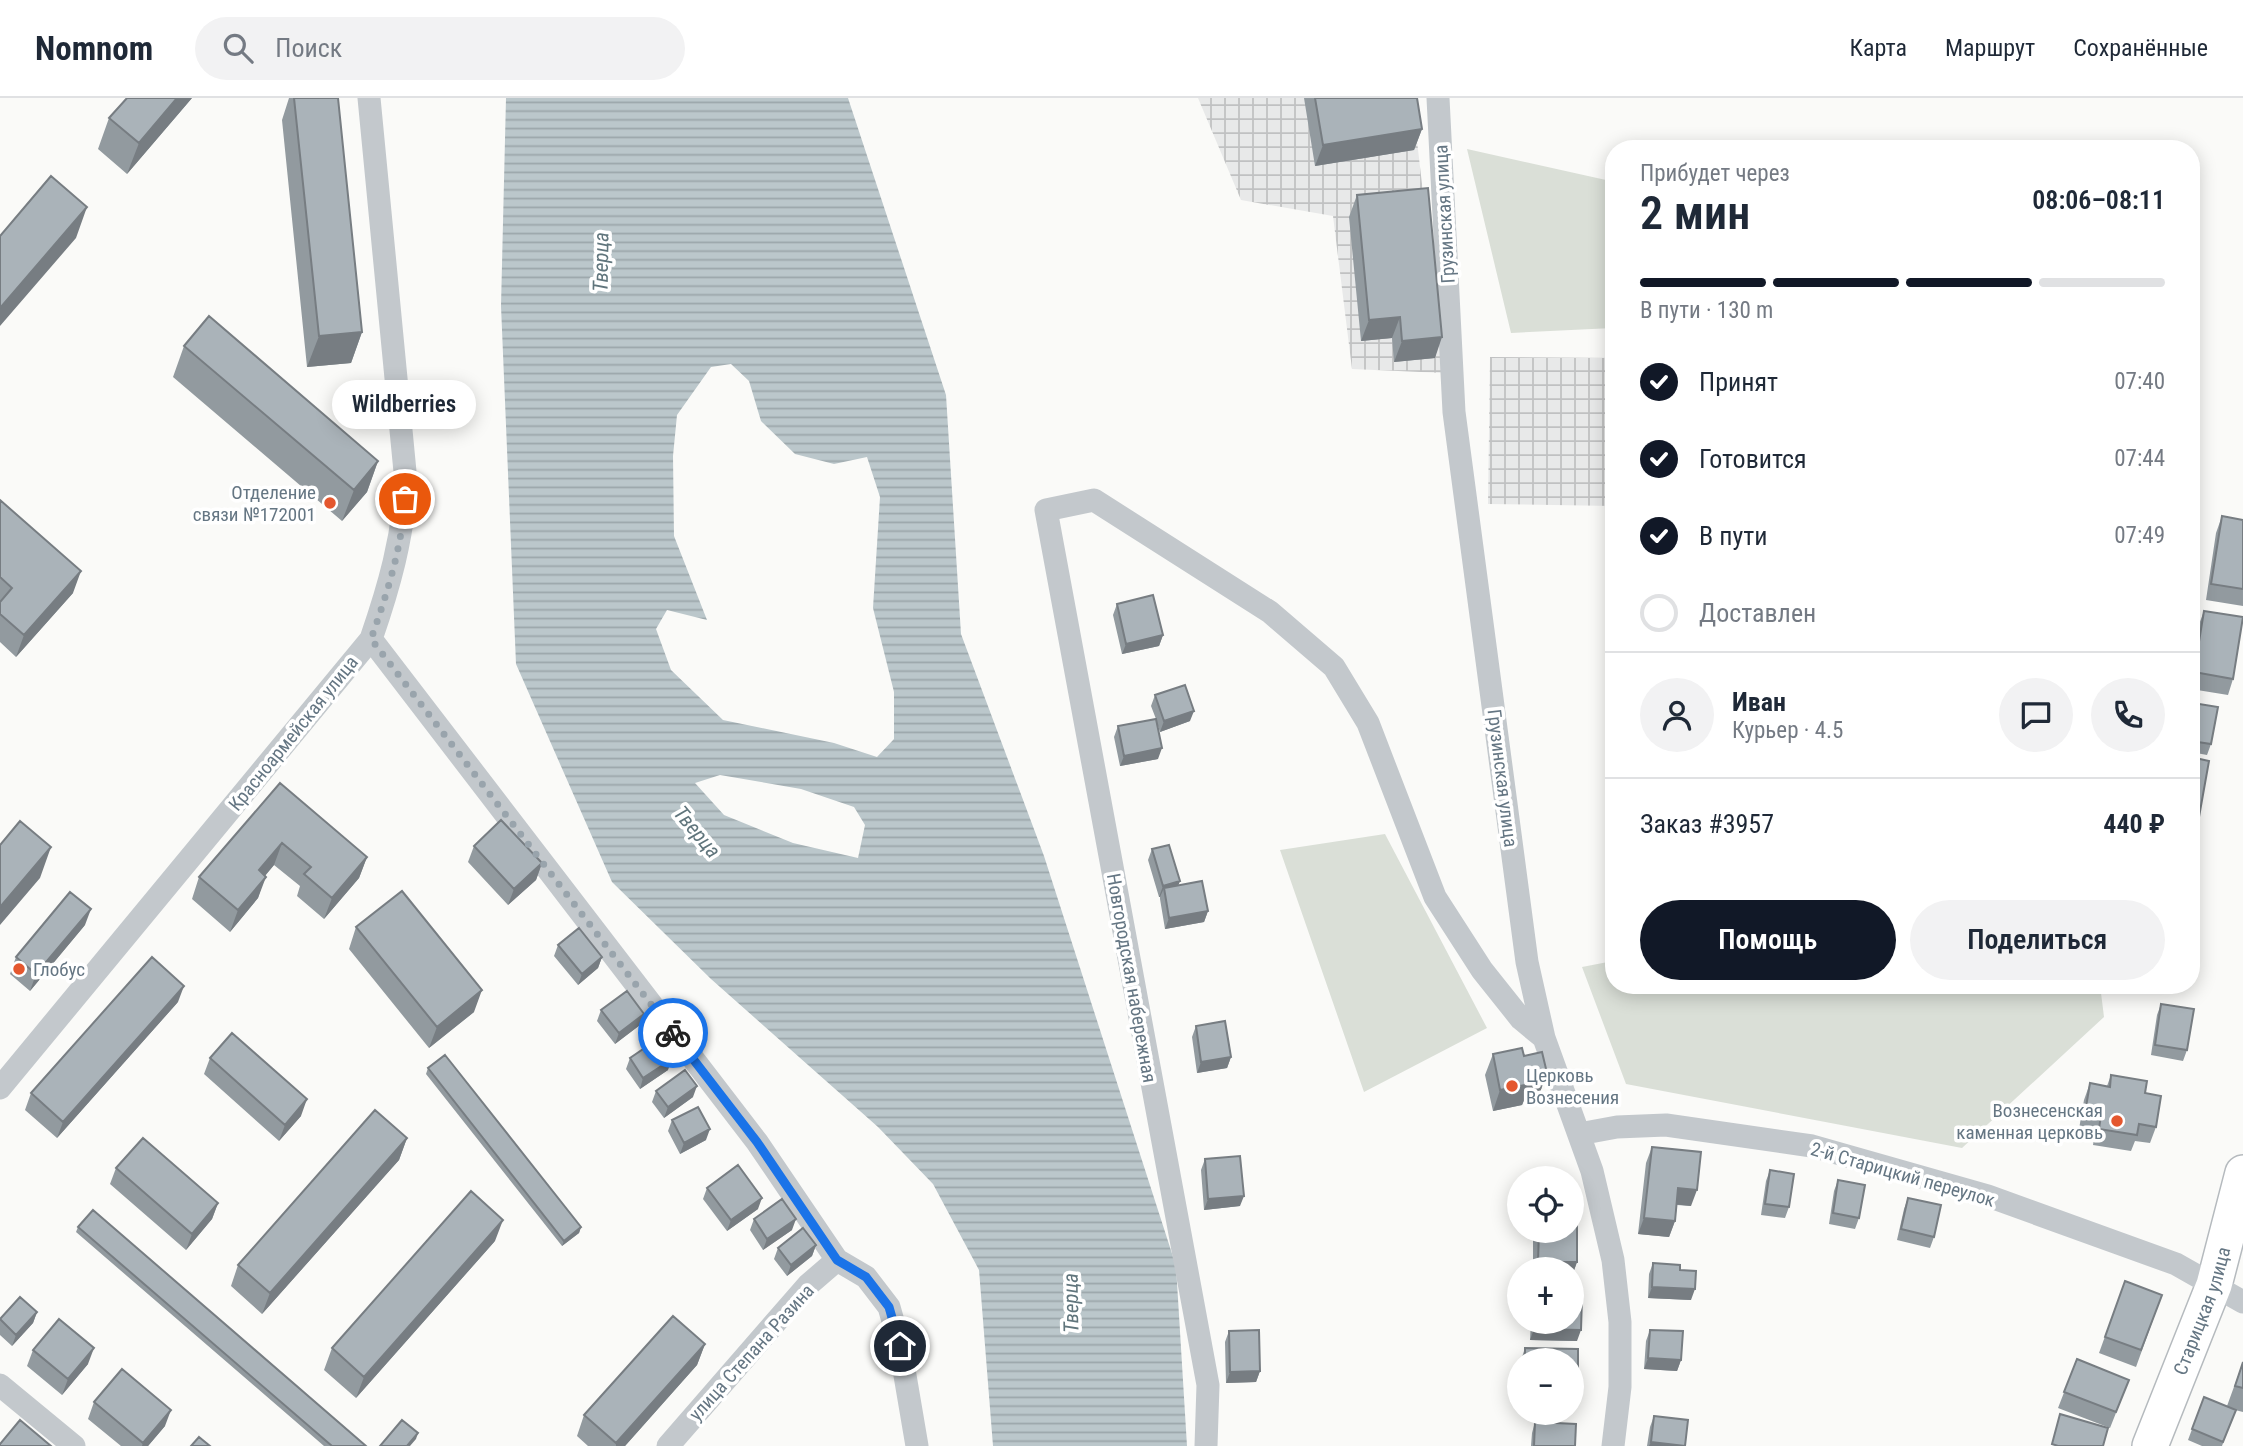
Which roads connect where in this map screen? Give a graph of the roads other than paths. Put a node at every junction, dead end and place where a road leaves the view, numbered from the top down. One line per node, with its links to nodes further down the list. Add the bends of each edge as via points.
1 (369, 98): 3 (street, Красноармейская улица, via 406,482 390,586)
2 (1438, 98): 4 (street, Грузинская улица, via 1454,412 1527,962)
3 (371, 639): 5 (street, Красноармейская улица); 8 (street, via 757,1142)
4 (1544, 1038): 6 (street, Грузинская улица); 14 (street, Новгородская набережная, via 1521,1019 1482,970 1435,897 1368,723 1334,667 1270,612 1094,500 1046,510 1208,1385)
5 (0, 1088)
6 (1579, 1134): 9 (street, 2-й Старицкий переулок, via 1666,1125 1812,1146 1988,1196 2175,1264); 15 (street, Грузинская улица, via 1613,1260 1620,1322 1620,1387)
7 (2243, 1173): 9 (main road, Старицкая улица)
8 (837, 1260): 12 (street, улица Степана Разина, via 808,1285); 13 (street, via 866,1277 889,1307)
9 (2228, 1294): 16 (main road, Старицкая улица)
10 (0, 1385): 11 (street)
11 (74, 1446)
12 (668, 1446)
13 (916, 1446)
14 (1206, 1446)
15 (1613, 1446)
16 (2150, 1446)

